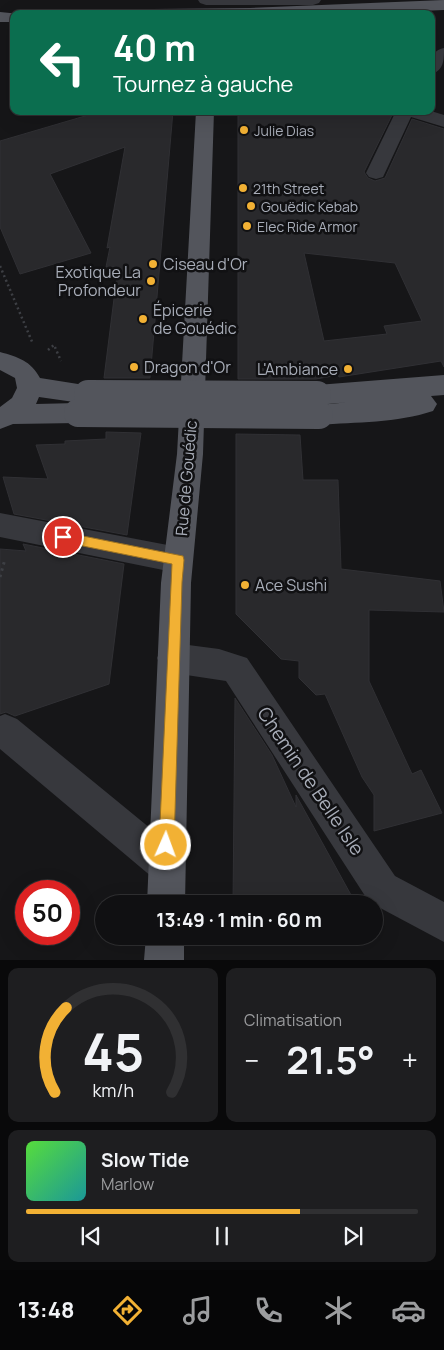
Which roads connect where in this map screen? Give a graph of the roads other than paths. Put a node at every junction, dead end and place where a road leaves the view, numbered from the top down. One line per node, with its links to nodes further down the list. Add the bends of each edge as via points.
1 (313, 0): 2 (street)
2 (213, 5): 3 (main road); 4 (main road)
3 (444, 5)
4 (180, 10)
5 (444, 54): 6 (street)
6 (435, 64)
7 (204, 115): 19 (main road, Rue de Gouédic, via 190,454)
8 (403, 115): 11 (street)
9 (424, 115): 10 (street)
10 (444, 121)
11 (376, 173)
12 (16, 371): 15 (main road); 17 (main road, via 28,396 22,406)
13 (444, 384): 16 (main road)
14 (444, 400): 16 (main road, via 383,410)
15 (83, 404): 16 (main road, bridge); 17 (main road)
16 (318, 405)
17 (6, 416)
18 (4, 537): 19 (street)
19 (178, 560): 20 (main road, Rue de Gouédic)
20 (173, 658): 22 (main road, Rue de Gouédic); 24 (street, Chemin de Belle Isle, via 236,669 382,888)
21 (4, 731): 22 (street)
22 (166, 864): 23 (main road, Rue de Gouédic)
23 (166, 895)
24 (444, 923)
25 (165, 945): 26 (main road)
26 (164, 960)

